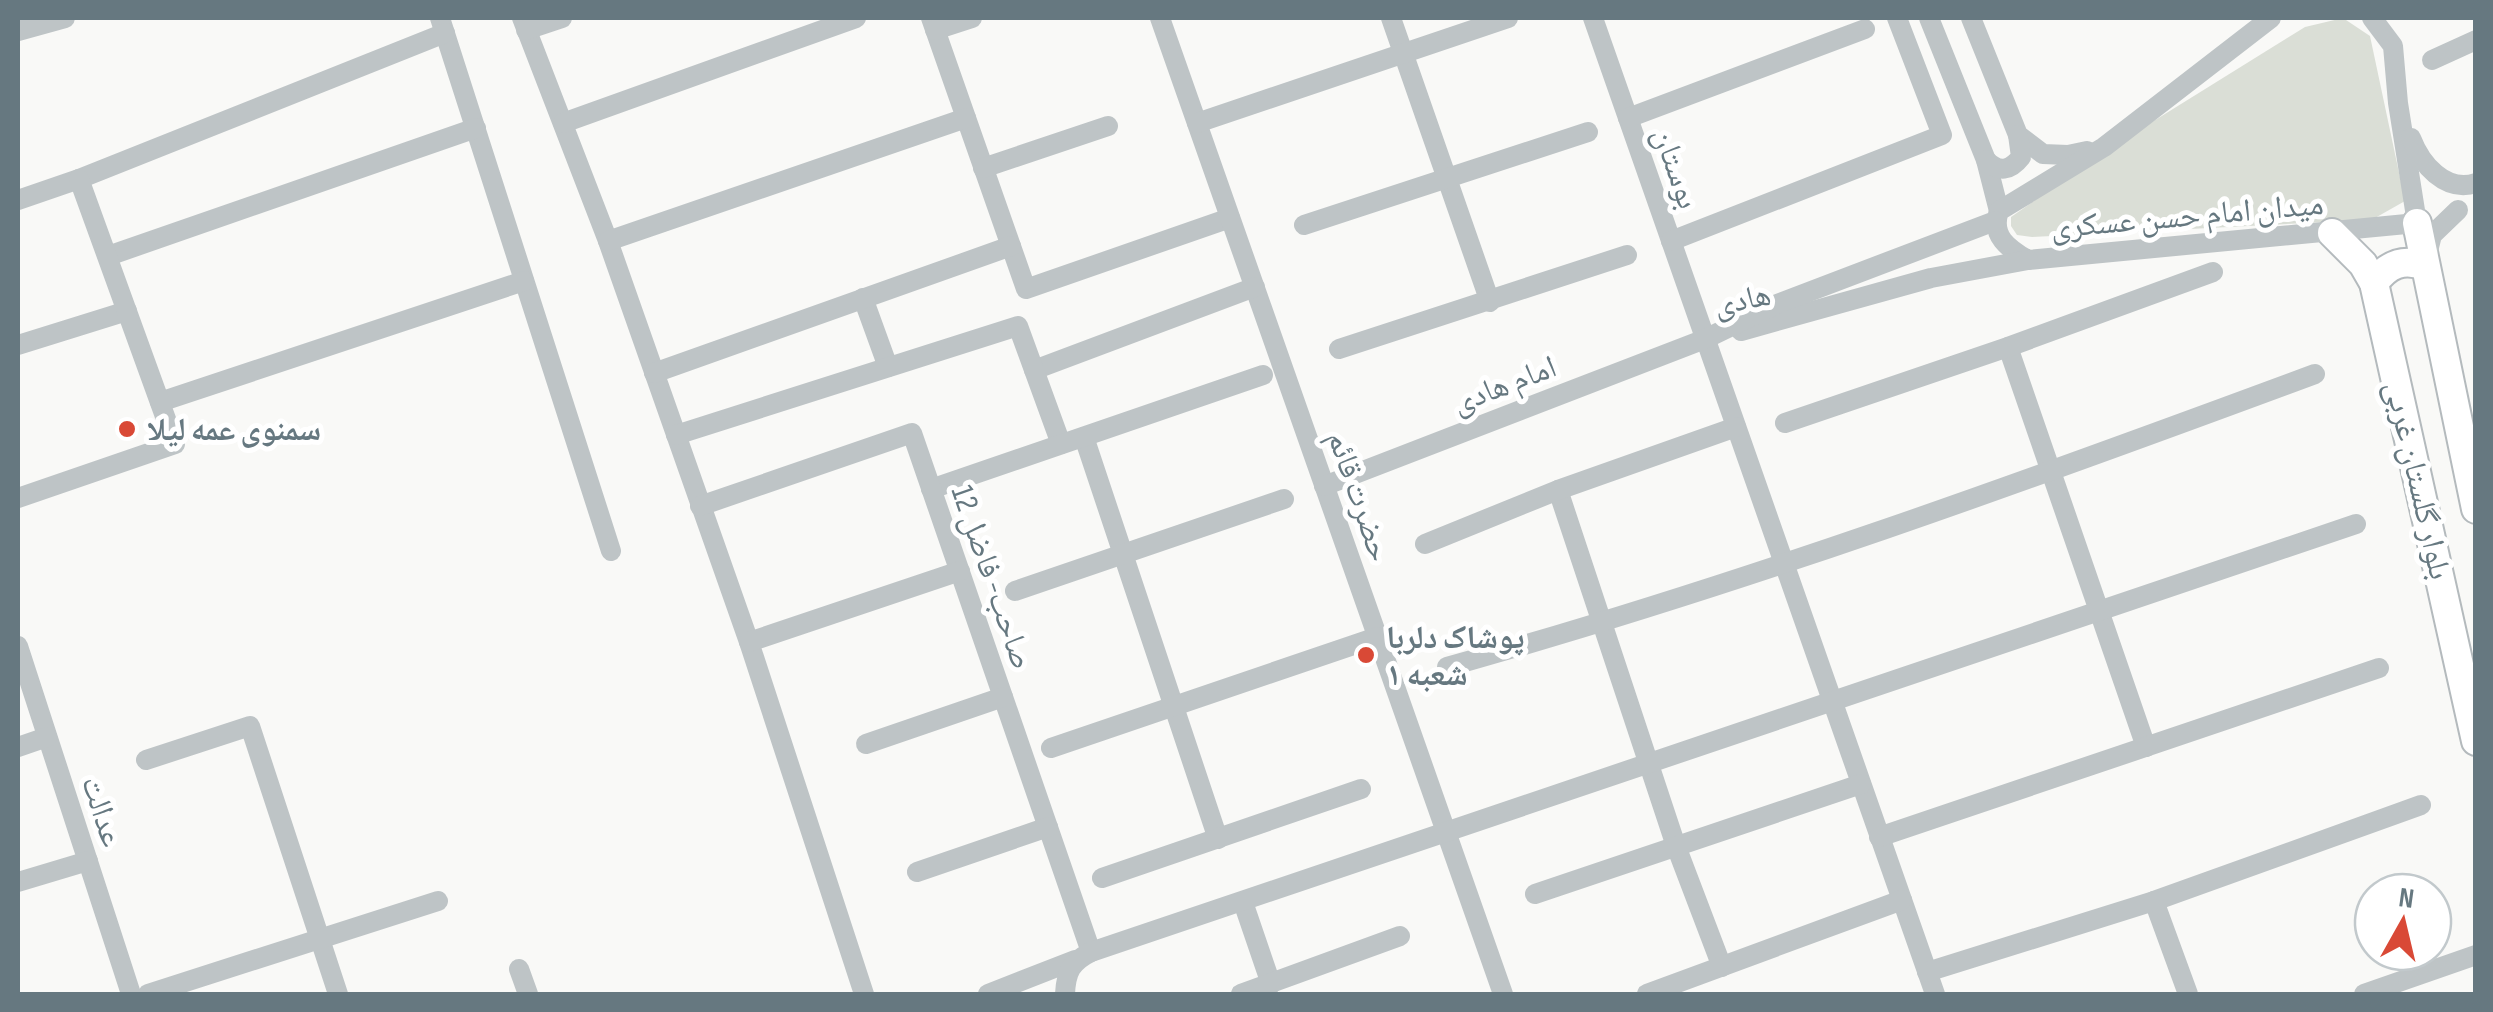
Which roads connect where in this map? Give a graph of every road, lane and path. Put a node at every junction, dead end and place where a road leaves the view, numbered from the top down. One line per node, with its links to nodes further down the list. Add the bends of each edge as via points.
1 (65, 18): 19 (street)
2 (562, 18): 15 (street)
3 (856, 18): 27 (street)
4 (972, 18): 16 (street)
5 (1160, 18): 28 (street, حضرت قائم)
6 (1391, 18): 22 (street)
7 (1508, 18): 22 (street)
8 (1592, 18): 26 (street, بوستان)
9 (1897, 18): 47 (street, via 1942,135)
10 (1929, 18): 34 (street)
11 (1971, 18): 32 (street)
12 (2271, 18): 33 (street, میدان امام حسن عسکری)
13 (2372, 18): 21 (street)
14 (2390, 18): 21 (street)
15 (524, 24): 27 (street)
16 (933, 24): 25 (street)
17 (443, 25): 30 (street); 37 (street)
18 (1865, 30): 26 (street)
19 (18, 31)
20 (2476, 40): 23 (street)
21 (2394, 46): 24 (street)
22 (1404, 53): 28 (street); 36 (street)
23 (2432, 60)
24 (2398, 102): 38 (street, via 2433,173 2451,183); 43 (street)
25 (966, 118): 35 (street); 46 (street)
26 (1628, 118): 47 (street, بوستان)
27 (563, 124): 46 (street)
28 (1197, 124): 42 (street, حضرت قائم)
29 (1108, 126): 35 (street)
30 (476, 128): 50 (street); 54 (street)
31 (1588, 132): 36 (street)
32 (2018, 135): 33 (street, via 2043,154); 34 (street, via 2021,157 2014,166 1994,168)
33 (2104, 147): 41 (street, میدان امام حسن عسکری)
34 (1986, 160): 41 (street)
35 (984, 168): 48 (street)
36 (1448, 178): 44 (street); 58 (street)
37 (80, 179): 39 (street); 50 (street)
38 (2476, 183)
39 (18, 200)
40 (2467, 206): 43 (street, میدان امام حسن عسکری); 52 (street, via 2432,235)
41 (1997, 216): 51 (street, میدان امام حسن عسکری, via 2008,248); 60 (street, هادی)
42 (1230, 218): 48 (street, via 1026,289); 56 (street, حضرت قائم)
43 (2417, 223): 45 (street, میدان امام حسن عسکری); 52 (main road, بلوار گلستان غربی)
44 (1304, 225)
45 (2332, 233): 51 (street, میدان امام حسن عسکری); 55 (main road, بلوار گلستان غربی)
46 (608, 241): 66 (street)
47 (1671, 241): 60 (street, بوستان)
48 (1011, 246): 57 (street)
49 (1627, 255): 58 (street)
50 (108, 256): 59 (street)
51 (2028, 260): 60 (street, هادی, via 1931,278)
52 (2426, 266): 55 (main road, via 2396,263); 82 (main road, بلوار گلستان غربی)
53 (2213, 272): 62 (street)
54 (524, 281): 69 (street); 85 (street)
55 (2374, 283): 101 (main road, بلوار گلستان غربی)
56 (1254, 287): 65 (street); 76 (street, حضرت قائم)
57 (863, 298): 64 (street); 66 (street)
58 (1490, 302): 63 (street)
59 (128, 312): 61 (street); 69 (street)
60 (1705, 339): 71 (street, بوستان); 76 (street, امام هادی)
61 (18, 345)
62 (2008, 347): 70 (street); 75 (street)
63 (1340, 349)
64 (888, 368): 65 (street, via 1018,326); 72 (street)
65 (1034, 370): 74 (street)
66 (654, 373): 72 (street)
67 (2315, 374): 75 (street)
68 (1263, 375): 73 (street)
69 (160, 402): 79 (street, via 176,444)
70 (1785, 423)
71 (1736, 427): 78 (street); 87 (street, بوستان)
72 (676, 435): 81 (street)
73 (1084, 437): 74 (street); 86 (street)
74 (1062, 444): 77 (street)
75 (2052, 472): 87 (street); 90 (street)
76 (1324, 486): 92 (street, حضرت قائم)
77 (931, 489): 81 (street, صاحب- فاضل 12, via 912,433); 88 (street, صاحب- فاضل 12)
78 (1558, 490): 84 (street); 91 (street)
79 (18, 498)
80 (1284, 499): 86 (street)
81 (700, 506): 93 (street)
82 (2476, 509)
83 (2356, 524): 90 (street)
84 (1425, 544)
85 (610, 551)
86 (1123, 554): 89 (street); 99 (street)
87 (1784, 563): 91 (street); 98 (street, بوستان)
88 (960, 571): 93 (street); 97 (street, صاحب- فاضل 12)
89 (1015, 591)
90 (2100, 611): 98 (street); 104 (street)
91 (1601, 624): 95 (street); 107 (street)
92 (1377, 636): 99 (street); 112 (street, حضرت قائم)
93 (749, 642): 137 (street)
94 (18, 646): 100 (street, عدالت)
95 (1447, 666)
96 (2379, 668): 104 (street)
97 (1003, 697): 102 (street); 111 (street, صاحب- فاضل 12)
98 (1832, 702): 107 (street); 108 (street, بوستان)
99 (1174, 706): 105 (street); 114 (street)
100 (47, 737): 103 (street); 116 (street, عدالت)
101 (2476, 742)
102 (866, 744)
103 (18, 747)
104 (2146, 747): 113 (street)
105 (1051, 748)
106 (146, 760): 126 (street, via 250,726)
107 (1648, 765): 112 (street); 115 (street)
108 (1861, 784): 113 (street, بوستان); 115 (street)
109 (1361, 789): 114 (street)
110 (2420, 805): 123 (street)
111 (1048, 827): 117 (street); 127 (street, صاحب- فاضل 12)
112 (1446, 833): 124 (street); 141 (street, حضرت قائم)
113 (1880, 836): 121 (street, بوستان)
114 (1218, 839): 118 (street)
115 (1676, 846): 120 (street); 129 (street)
116 (88, 861): 119 (street); 133 (street, عدالت)
117 (916, 872)
118 (1102, 878)
119 (18, 882)
120 (1535, 894)
121 (1902, 900): 129 (street); 131 (street, بوستان)
122 (438, 901): 126 (street)
123 (2154, 901): 131 (street); 144 (street)
124 (1244, 902): 127 (street); 132 (street)
125 (1400, 936): 132 (street)
126 (320, 939): 134 (street); 135 (street)
127 (1084, 955): 138 (street); 139 (street, via 1066,974)
128 (2476, 955): 145 (street)
129 (1722, 967): 142 (street)
130 (518, 968): 136 (street)
131 (1927, 972): 143 (street, بوستان)
132 (1271, 984): 140 (street)
133 (131, 994)
134 (148, 994)
135 (338, 994)
136 (528, 994)
137 (864, 994)
138 (988, 994)
139 (1065, 994)
140 (1241, 994)
141 (1503, 994)
142 (1647, 994)
143 (1935, 994)
144 (2188, 994)
145 (2364, 994)

